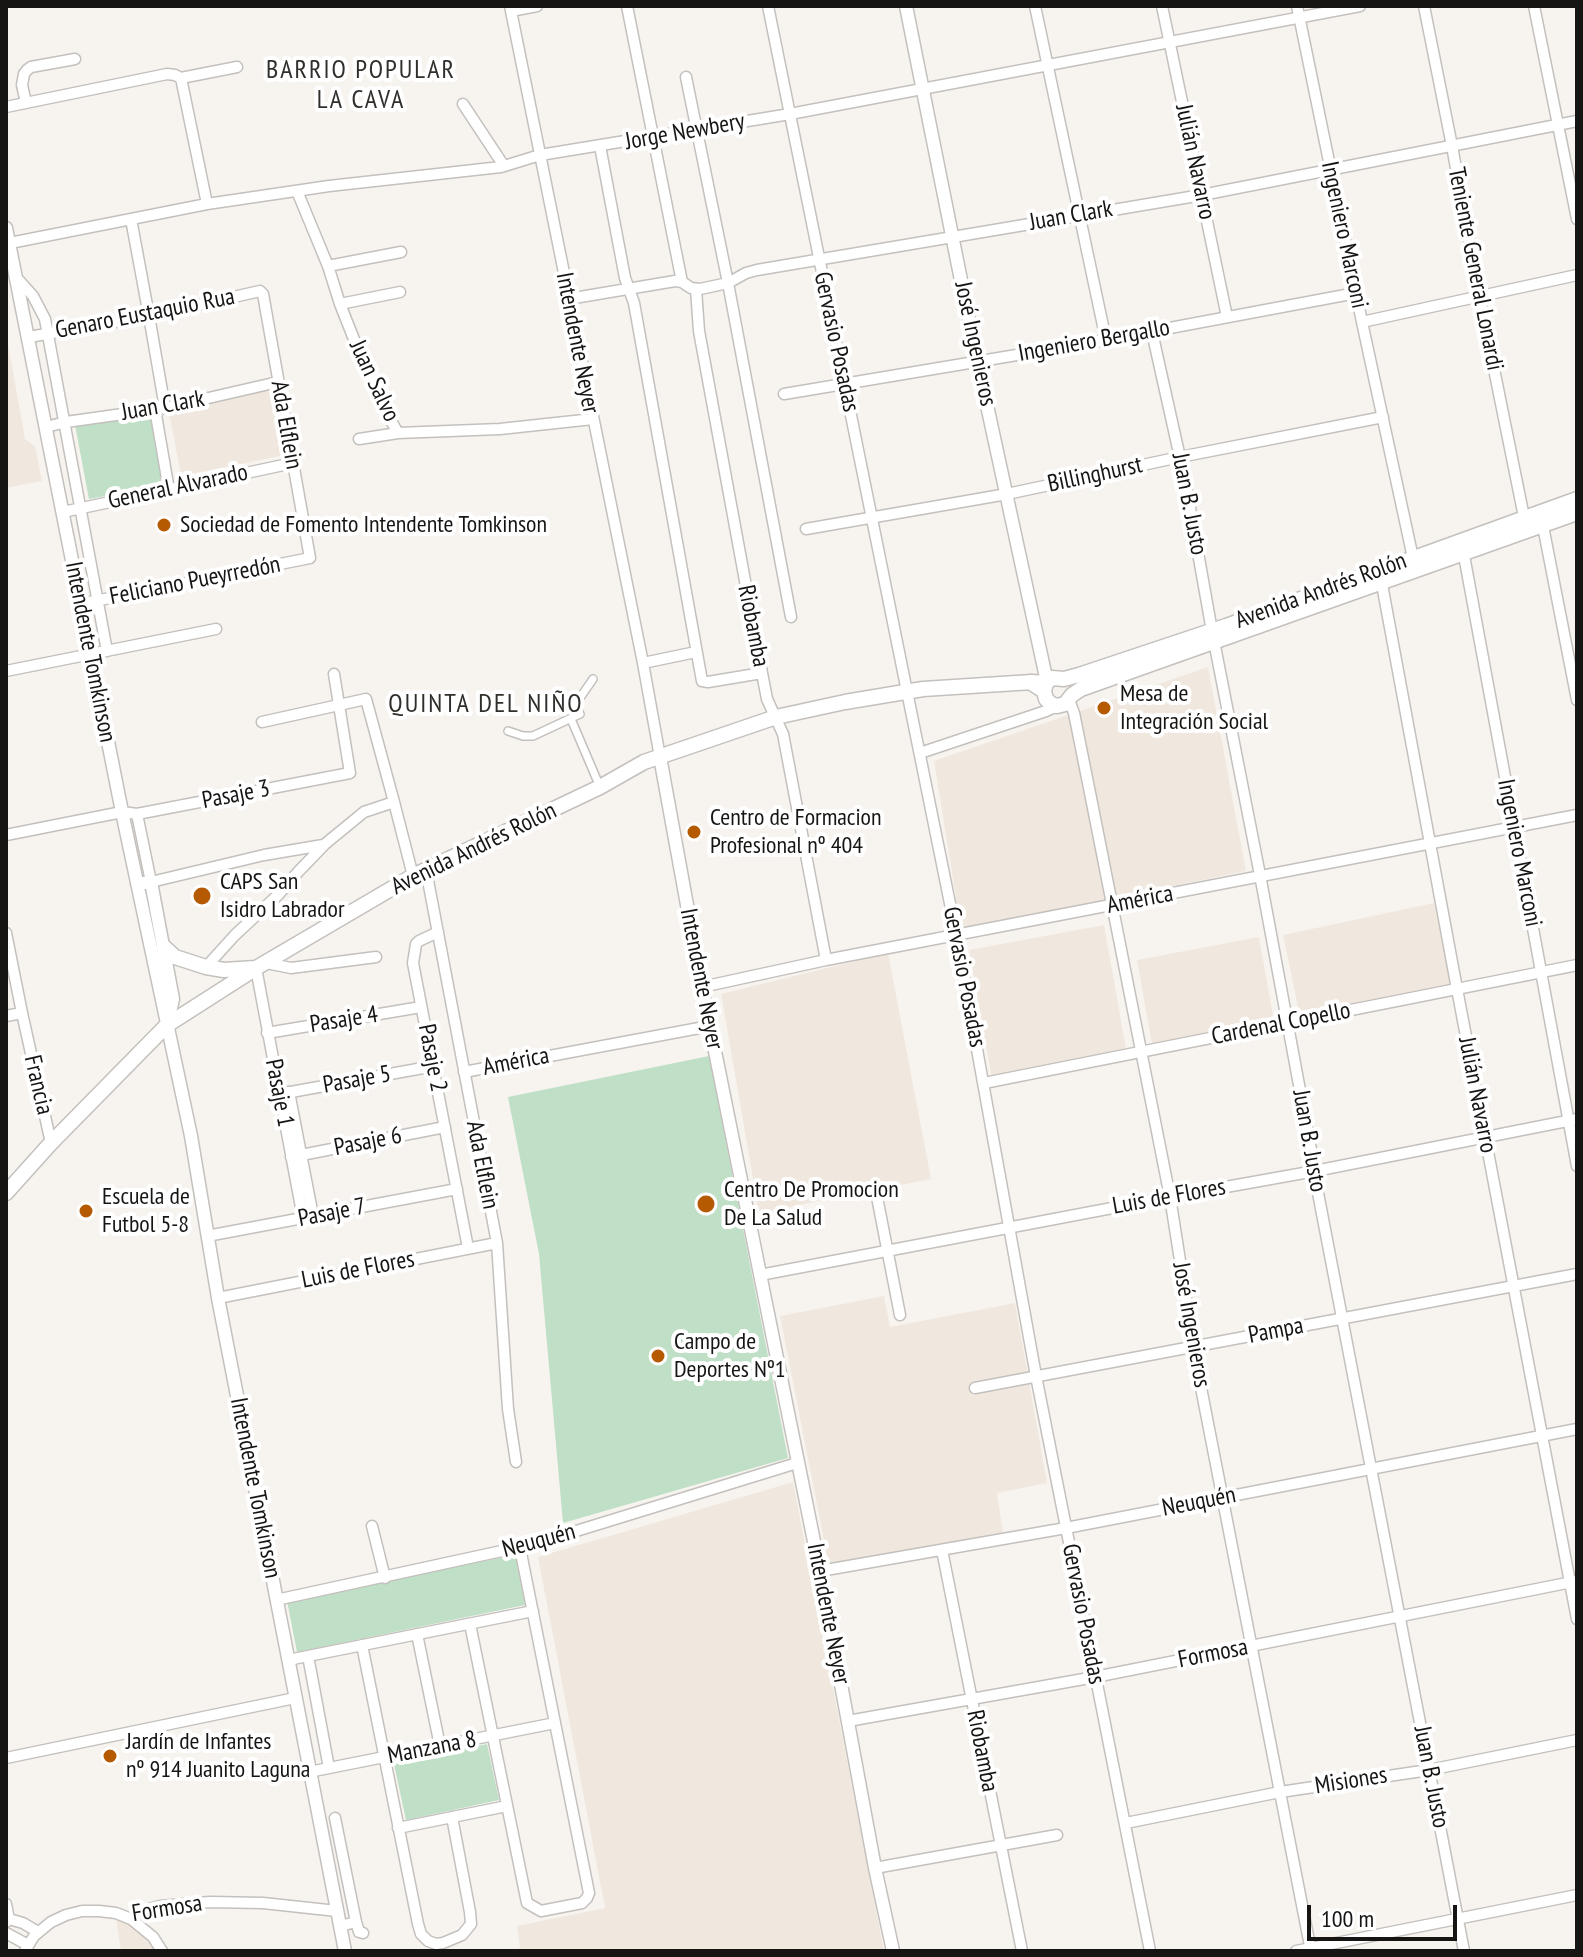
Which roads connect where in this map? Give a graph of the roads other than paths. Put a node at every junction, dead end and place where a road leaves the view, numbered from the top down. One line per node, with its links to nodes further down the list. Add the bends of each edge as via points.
1 (537, 6): 10 (street)
2 (627, 6): 26 (street)
3 (768, 6): 22 (street, Gervasio Posadas)
4 (906, 6): 18 (street, José Ingenieros)
5 (1035, 6): 14 (street)
6 (1162, 6): 12 (street, Julián Navarro)
7 (1360, 6): 11 (street, Jorge Newbery)
8 (1424, 6): 28 (street, Teniente General Lonardi)
9 (1534, 6): 24 (street)
10 (510, 8): 29 (street, Intendente Neyer)
11 (1298, 12): 12 (street, Jorge Newbery); 31 (street, Ingeniero Marconi)
12 (1169, 42): 14 (street, Jorge Newbery); 33 (street, Julián Navarro)
13 (75, 59): 19 (street, via 27,70 22,85)
14 (1048, 65): 18 (street, Jorge Newbery); 35 (street)
15 (237, 67): 17 (street)
16 (686, 77): 25 (street)
17 (181, 78): 19 (street, via 167,74); 34 (street)
18 (923, 90): 22 (street, Jorge Newbery); 39 (street, José Ingenieros)
19 (26, 103): 21 (street)
20 (463, 104): 30 (street)
21 (6, 107)
22 (790, 114): 25 (street, Jorge Newbery); 42 (street, Gervasio Posadas)
23 (1577, 121): 24 (street, Juan Clark)
24 (1558, 126): 28 (street, Juan Clark); 37 (street)
25 (696, 130): 26 (street, Jorge Newbery); 47 (street)
26 (653, 137): 27 (street, Jorge Newbery); 46 (street)
27 (600, 146): 29 (street, Jorge Newbery); 48 (street)
28 (1452, 146): 31 (street, Juan Clark); 53 (street, Teniente General Lonardi)
29 (540, 155): 30 (street, Jorge Newbery); 54 (street, Intendente Neyer)
30 (504, 166): 32 (street, Jorge Newbery)
31 (1331, 170): 33 (street, Juan Clark); 52 (street, Ingeniero Marconi)
32 (297, 191): 34 (street, Jorge Newbery); 43 (street, Juan Salvo)
33 (1202, 195): 35 (street, Juan Clark); 57 (street, Julián Navarro)
34 (207, 204): 36 (street, Jorge Newbery)
35 (1079, 214): 39 (street, Juan Clark); 62 (street)
36 (131, 219): 40 (street, Jorge Newbery); 56 (street)
37 (1577, 219)
38 (6, 228): 40 (street, Intendente Tomkinson)
39 (952, 237): 42 (street, Juan Clark); 63 (street, José Ingenieros)
40 (10, 243): 45 (street, Intendente Tomkinson)
41 (401, 252): 43 (street)
42 (820, 260): 47 (street, Juan Clark, via 757,270); 65 (street, Gervasio Posadas)
43 (328, 266): 55 (street, Juan Salvo)
44 (1577, 275): 53 (street)
45 (16, 277): 60 (street, Intendente Tomkinson, via 39,305); 61 (street, Intendente Tomkinson)
46 (682, 282): 48 (street); 49 (street)
47 (728, 283): 49 (street, Juan Clark); 92 (street)
48 (629, 289): 54 (street); 96 (street)
49 (696, 289): 100 (street, Riobamba, via 699,331)
50 (262, 292): 56 (street, Genaro Eustaquio Rua); 64 (street, Ada Elflein)
51 (400, 292): 55 (street)
52 (1356, 293): 57 (street, Ingeniero Bergallo); 58 (street, Ingeniero Marconi)
53 (1479, 295): 58 (street); 84 (street, Teniente General Lonardi)
54 (568, 299): 69 (street, Intendente Neyer)
55 (340, 304): 72 (street, Juan Salvo)
56 (149, 316): 60 (street, Genaro Eustaquio Rua); 67 (street)
57 (1227, 317): 59 (street, Ingeniero Bergallo)
58 (1362, 322): 68 (street, Ingeniero Marconi)
59 (1152, 332): 62 (street, Ingeniero Bergallo); 74 (street, Juan B. Justo)
60 (48, 334): 61 (street, Genaro Eustaquio Rua); 70 (street, Intendente Tomkinson)
61 (29, 337): 71 (street, Intendente Tomkinson)
62 (1106, 340): 63 (street, Ingeniero Bergallo)
63 (978, 361): 65 (street, Ingeniero Bergallo); 77 (street, José Ingenieros)
64 (278, 382): 67 (street, Juan Clark); 75 (street, Ada Elflein)
65 (845, 383): 66 (street, Ingeniero Bergallo); 82 (street, Gervasio Posadas)
66 (784, 394)
67 (160, 408): 70 (street, Juan Clark); 76 (street)
68 (1383, 417): 74 (street, Billinghurst); 88 (street, Ingeniero Marconi)
69 (593, 419): 72 (street, Juan Salvo); 98 (street, Intendente Neyer)
70 (66, 422): 71 (street, Juan Clark); 79 (street, Intendente Tomkinson)
71 (46, 427): 80 (street, Intendente Tomkinson)
72 (398, 433): 73 (street)
73 (359, 439)
74 (1180, 457): 77 (street, Billinghurst); 94 (street, Juan B. Justo)
75 (293, 463): 76 (street, General Alvarado); 87 (street, Ada Elflein)
76 (169, 490): 79 (street, General Alvarado)
77 (1007, 494): 82 (street, Billinghurst); 105 (street, José Ingenieros)
78 (1577, 499): 83 (main road, Avenida Andrés Rolón)
79 (82, 507): 80 (street, General Alvarado); 90 (street, Intendente Tomkinson)
80 (63, 512): 91 (street, Intendente Tomkinson)
81 (1577, 513): 83 (main road, Avenida Andrés Rolón)
82 (872, 516): 85 (street, Billinghurst); 106 (street, Gervasio Posadas)
83 (1541, 520): 84 (main road, Avenida Andrés Rolón); 101 (street)
84 (1526, 525): 86 (main road, Avenida Andrés Rolón)
85 (806, 529)
86 (1462, 547): 88 (main road, Avenida Andrés Rolón); 89 (main road, Avenida Andrés Rolón); 121 (street, Ingeniero Marconi)
87 (310, 558): 90 (street, Feliciano Pueyrredón)
88 (1413, 558): 89 (main road, Avenida Andrés Rolón)
89 (1380, 576): 94 (main road, Avenida Andrés Rolón); 123 (street, Julián Navarro)
90 (98, 600): 91 (street, Feliciano Pueyrredón); 95 (street, Intendente Tomkinson)
91 (80, 604): 97 (street, Intendente Tomkinson)
92 (791, 617)
93 (216, 629): 95 (street)
94 (1213, 636): 104 (main road, Avenida Andrés Rolón); 107 (main road, Avenida Andrés Rolón, via 1081,689); 126 (street, Juan B. Justo)
95 (107, 651): 97 (street)
96 (696, 652): 98 (street); 100 (street, via 702,681)
97 (90, 653): 99 (street); 118 (street, Intendente Tomkinson)
98 (643, 663): 115 (street, Intendente Neyer)
99 (6, 671)
100 (762, 673): 110 (street, Riobamba)
101 (1574, 673): 108 (street)
102 (334, 674): 109 (street)
103 (593, 679): 111 (street, via 575,705 580,714)
104 (1064, 679): 105 (main road, Avenida Andrés Rolón, via 1052,678); 107 (main road, via 1072,689)
105 (1046, 686): 106 (main road, Avenida Andrés Rolón, via 1030,682); 107 (main road, Avenida Andrés Rolón, via 1051,704)
106 (907, 691): 110 (main road, Avenida Andrés Rolón); 114 (street, Gervasio Posadas)
107 (1066, 700): 114 (street); 128 (street, José Ingenieros, via 1074,713)
108 (1577, 700)
109 (338, 707): 112 (street); 117 (street, Ada Elflein, via 368,701); 119 (street, Pasaje 3, via 350,773)
110 (776, 717): 115 (main road, Avenida Andrés Rolón); 134 (street, Riobamba)
111 (571, 719): 113 (street, via 533,736); 116 (street)
112 (262, 722)
113 (508, 731)
114 (920, 753): 131 (street, Gervasio Posadas)
115 (660, 757): 116 (main road, Avenida Andrés Rolón); 139 (street, Intendente Neyer)
116 (600, 787): 125 (main road, Avenida Andrés Rolón)
117 (394, 802): 124 (street, via 364,812); 125 (street, Ada Elflein)
118 (122, 812): 119 (street, Pasaje 3); 122 (street); 127 (street, Intendente Tomkinson)
119 (137, 814): 127 (street, Intendente Tomkinson)
120 (1577, 815): 121 (street, América)
121 (1514, 828): 123 (street, América); 138 (street, Ingeniero Marconi)
122 (6, 835)
123 (1431, 843): 126 (street, América); 140 (street, Julián Navarro)
124 (325, 844): 127 (street); 137 (street)
125 (420, 873): 129 (street, Ada Elflein); 135 (main road, Avenida Andrés Rolón)
126 (1260, 875): 128 (street, América); 144 (street, Juan B. Justo)
127 (144, 883): 132 (street, Intendente Tomkinson); 145 (street, Intendente Tomkinson)
128 (1112, 906): 131 (street, América); 148 (street, José Ingenieros)
129 (438, 932): 141 (street, Pasaje 2, via 416,944 413,963); 150 (street, Ada Elflein)
130 (6, 933): 142 (street, Francia)
131 (957, 935): 134 (street, América); 151 (street, Gervasio Posadas)
132 (164, 947): 137 (main road, via 175,957); 145 (street, Intendente Tomkinson, via 173,999)
133 (376, 957): 135 (street, via 291,968)
134 (826, 960): 139 (street, América)
135 (261, 965): 137 (main road); 145 (main road, Avenida Andrés Rolón); 147 (street, Pasaje 1)
136 (1577, 965): 138 (street, Cardenal Copello)
137 (206, 967)
138 (1541, 972): 140 (street, Cardenal Copello); 153 (street, Ingeniero Marconi)
139 (702, 987): 146 (street, Intendente Neyer)
140 (1457, 989): 144 (street, Cardenal Copello); 155 (street, Julián Navarro)
141 (421, 1007): 147 (street, Pasaje 4); 149 (street, Pasaje 2)
142 (22, 1013): 143 (street); 156 (street, Francia)
143 (6, 1016)
144 (1287, 1023): 148 (street, Cardenal Copello); 159 (street, Juan B. Justo)
145 (167, 1025): 156 (main road, Avenida Andrés Rolón); 166 (street, Intendente Tomkinson)
146 (710, 1026): 150 (street, América); 171 (street, Intendente Neyer)
147 (267, 1033): 152 (street, Pasaje 1)
148 (1141, 1052): 151 (street, Cardenal Copello); 163 (street, José Ingenieros)
149 (434, 1066): 152 (street, Pasaje 5); 154 (street, Pasaje 2)
150 (464, 1072): 167 (street, Ada Elflein)
151 (984, 1083): 165 (street, Gervasio Posadas)
152 (285, 1093): 157 (street, Pasaje 1)
153 (1573, 1119): 155 (street, Luis de Flores); 158 (street, Ingeniero Marconi)
154 (445, 1127): 157 (street, Pasaje 6); 160 (street, Pasaje 2)
155 (1485, 1136): 159 (street, Luis de Flores); 172 (street, Julián Navarro)
156 (51, 1143): 161 (main road, Avenida Andrés Rolón)
157 (297, 1156): 164 (street, Pasaje 1)
158 (1577, 1166)
159 (1315, 1171): 163 (street, Luis de Flores); 175 (street, Juan B. Justo)
160 (457, 1189): 164 (street, Pasaje 7); 168 (street, Pasaje 2)
161 (6, 1193)
162 (877, 1197): 169 (street)
163 (1170, 1197): 165 (street, Luis de Flores); 176 (street, José Ingenieros)
164 (308, 1217): 166 (street, Pasaje 7)
165 (1010, 1227): 169 (street, Luis de Flores); 177 (street, Gervasio Posadas)
166 (207, 1236): 173 (street, Intendente Tomkinson)
167 (497, 1243): 168 (street, Luis de Flores); 181 (street, Ada Elflein)
168 (468, 1248): 173 (street, Luis de Flores)
169 (888, 1251): 171 (street, Luis de Flores); 174 (street)
170 (1577, 1274): 172 (street, Pampa)
171 (760, 1275): 182 (street, Intendente Neyer)
172 (1513, 1286): 175 (street, Pampa); 180 (street, Julián Navarro)
173 (218, 1298): 192 (street, Intendente Tomkinson)
174 (900, 1315)
175 (1342, 1318): 176 (street, Pampa); 183 (street, Juan B. Justo)
176 (1193, 1346): 177 (street, Pampa); 184 (street, José Ingenieros)
177 (1036, 1376): 178 (street, Pampa); 186 (street, Gervasio Posadas)
178 (975, 1388)
179 (1577, 1429): 180 (street, Neuquén)
180 (1542, 1435): 183 (street, Neuquén); 191 (street, Julián Navarro)
181 (516, 1462)
182 (797, 1463): 187 (street, Neuquén); 189 (street, Intendente Neyer)
183 (1371, 1469): 184 (street, Neuquén); 194 (street, Juan B. Justo)
184 (1223, 1497): 186 (street, Neuquén); 199 (street, José Ingenieros)
185 (372, 1526): 190 (street)
186 (1066, 1528): 188 (street, Neuquén); 202 (street, Gervasio Posadas)
187 (520, 1548): 190 (street, Neuquén); 193 (street)
188 (942, 1550): 189 (street, Neuquén); 204 (street, Riobamba)
189 (820, 1571): 205 (street, Intendente Neyer)
190 (385, 1578): 192 (street, Neuquén)
191 (1574, 1582): 194 (street, Formosa); 195 (street, Julián Navarro)
192 (276, 1600): 201 (street, Intendente Tomkinson)
193 (533, 1611): 196 (street); 206 (street)
194 (1399, 1616): 199 (street, Formosa); 213 (street, Juan B. Justo)
195 (1577, 1619)
196 (470, 1624): 197 (street); 207 (street)
197 (417, 1634): 198 (street); 209 (street)
198 (362, 1645): 200 (street); 210 (street)
199 (1252, 1646): 202 (street, Formosa); 215 (street, José Ingenieros)
200 (308, 1656): 201 (street); 212 (street)
201 (288, 1660): 203 (street, Intendente Tomkinson)
202 (1095, 1677): 204 (street, Formosa); 219 (street, Gervasio Posadas)
203 (295, 1698): 211 (street); 214 (street, Intendente Tomkinson)
204 (971, 1698): 205 (street, Formosa); 222 (street, Riobamba)
205 (848, 1721): 223 (street, Intendente Neyer)
206 (555, 1723): 207 (street, Manzana 8); 216 (street, via 589,1893 582,1903 541,1911 527,1903)
207 (493, 1736): 209 (street, Manzana 8); 216 (street)
208 (1577, 1740): 213 (street, Misiones)
209 (440, 1746): 210 (street, Manzana 8)
210 (385, 1757): 212 (street, Manzana 8); 220 (street)
211 (6, 1758)
212 (329, 1768): 214 (street, Manzana 8)
213 (1429, 1770): 215 (street, Misiones); 228 (street, Juan B. Justo)
214 (309, 1772): 226 (street, Intendente Tomkinson)
215 (1280, 1792): 219 (street, Misiones); 236 (street, José Ingenieros)
216 (507, 1806): 217 (street)
217 (452, 1817): 220 (street); 220 (street, via 471,1924 462,1935 443,1943 421,1934)
218 (335, 1818): 230 (street)
219 (1126, 1823): 241 (street, Gervasio Posadas)
220 (398, 1828)
221 (1057, 1835): 222 (street)
222 (1000, 1846): 223 (street); 240 (street, Riobamba)
223 (875, 1868): 239 (street, Intendente Neyer)
224 (1577, 1895): 228 (street)
225 (6, 1904): 229 (street)
226 (337, 1911): 227 (street, Formosa, via 210,1902 160,1906); 231 (street, Intendente Tomkinson)
227 (131, 1919): 232 (street, Formosa, via 82,1911); 237 (street)
228 (1458, 1919): 236 (street); 243 (street, Juan B. Justo)
229 (7, 1921): 232 (street)
230 (356, 1922): 231 (street); 234 (street)
231 (340, 1926): 238 (street, Intendente Tomkinson)
232 (38, 1932): 235 (street)
233 (6, 1933): 235 (street)
234 (363, 1933)
235 (27, 1948)
236 (1311, 1950): 242 (street)
237 (162, 1951)
238 (345, 1951)
239 (893, 1951)
240 (1022, 1951)
241 (1150, 1951)
242 (1296, 1951)
243 (1464, 1951)

